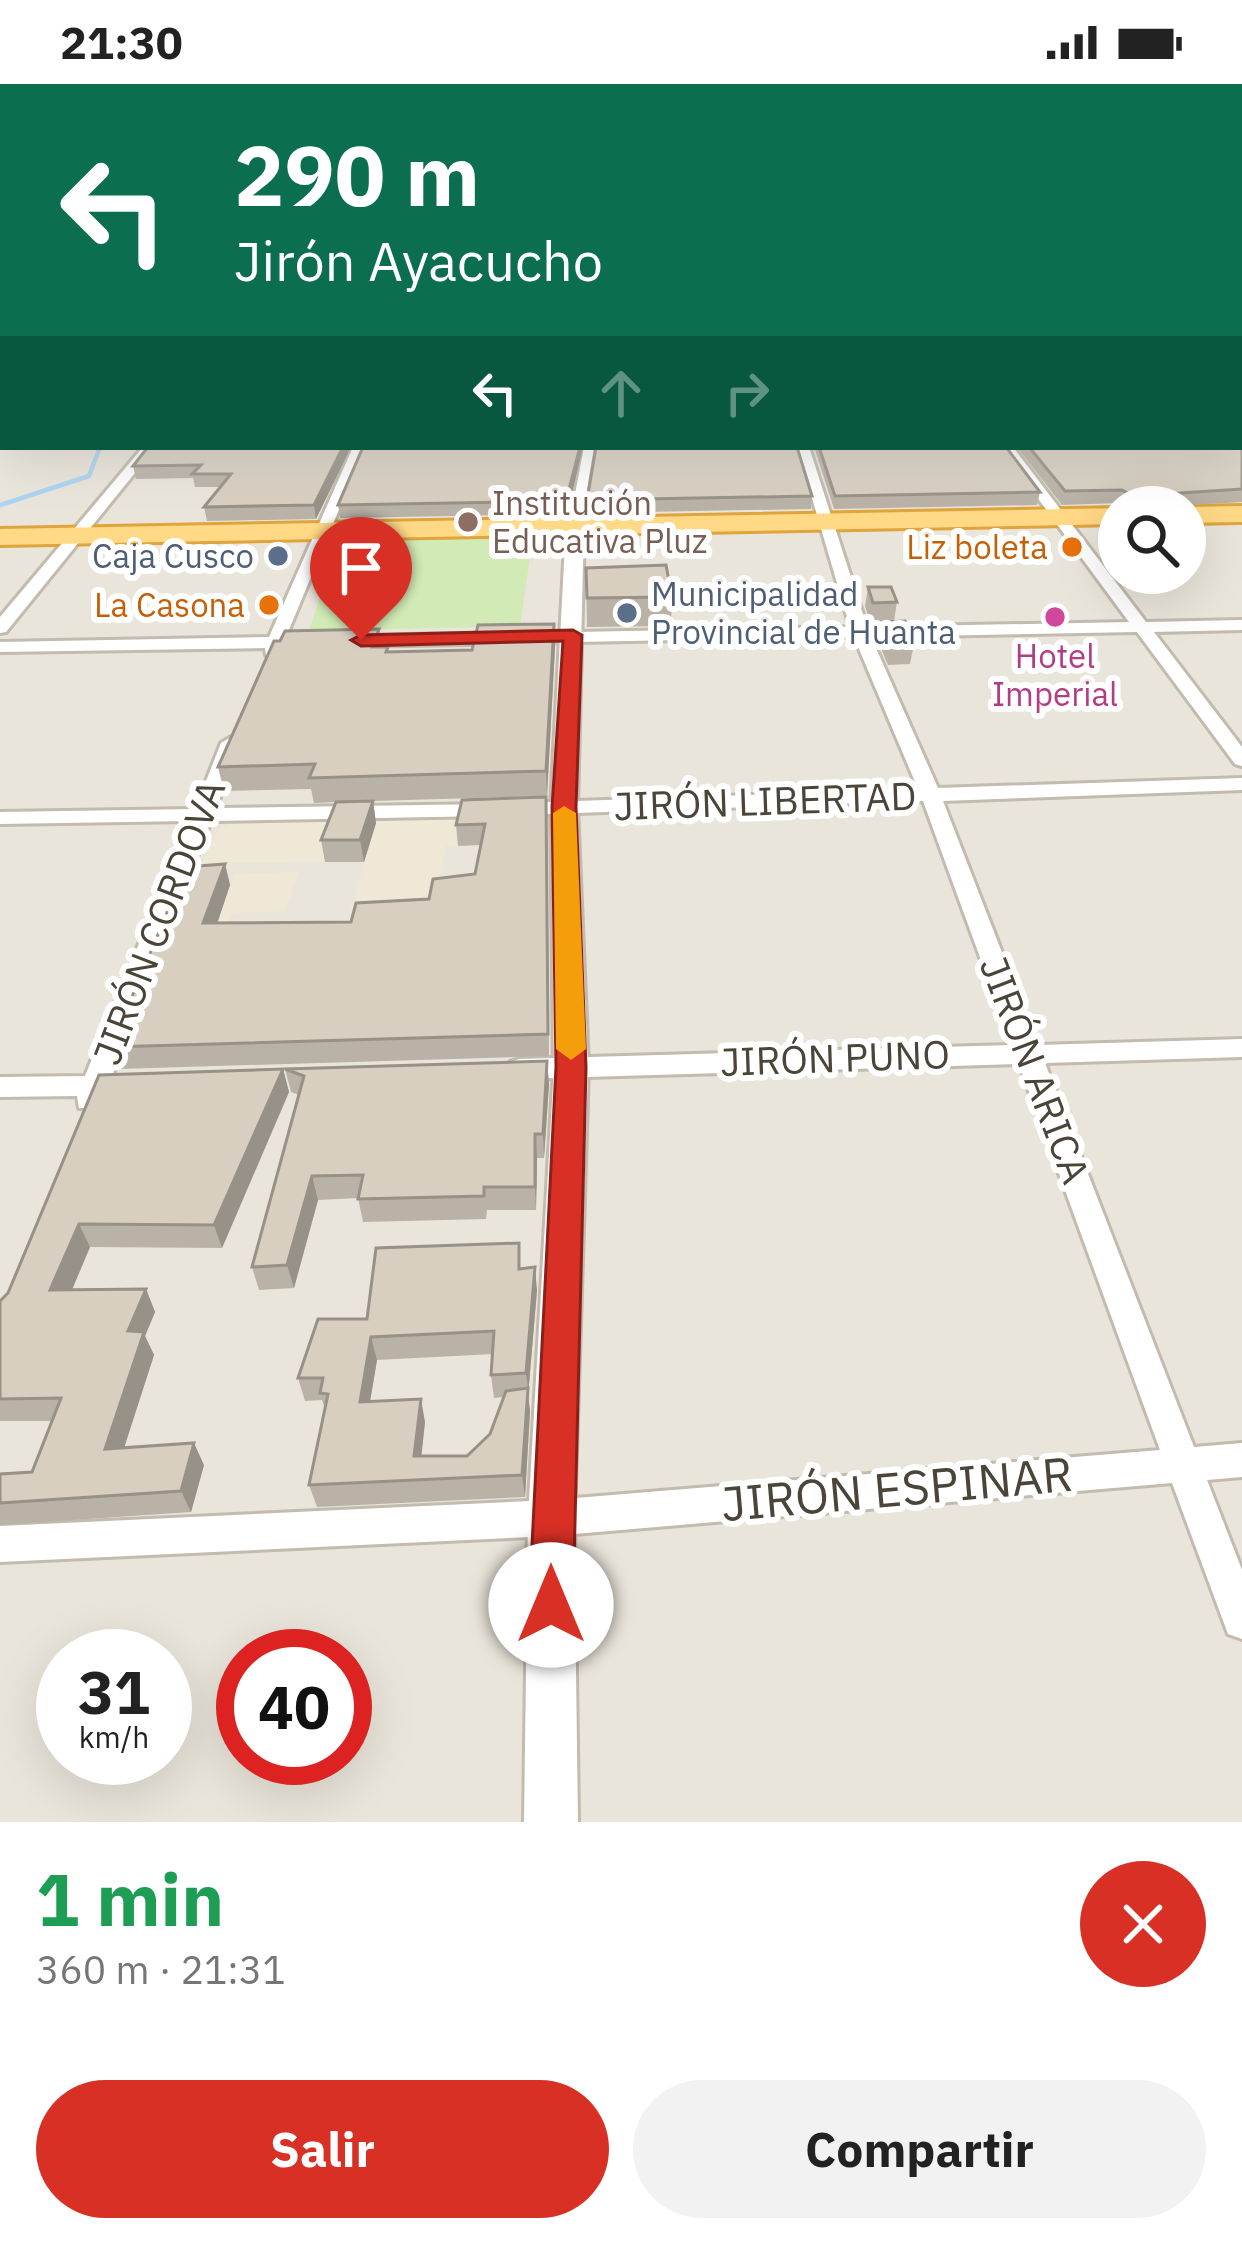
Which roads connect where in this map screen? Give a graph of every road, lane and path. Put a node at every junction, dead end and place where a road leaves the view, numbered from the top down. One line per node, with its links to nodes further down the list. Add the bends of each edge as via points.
1 (146, 450): 13 (street)
2 (358, 450): 12 (street)
3 (588, 450): 11 (street)
4 (804, 450): 10 (street, JIRÓN ARICA)
5 (1008, 450): 9 (street)
6 (1242, 514): 7 (highway)
7 (1206, 515)
8 (1098, 516): 9 (highway)
9 (1058, 517): 10 (highway); 16 (street)
10 (824, 522): 11 (highway); 18 (street, JIRÓN ARICA)
11 (575, 526): 12 (highway); 19 (street)
12 (324, 533): 13 (highway); 20 (street)
13 (72, 536): 14 (highway); 17 (street)
14 (0, 537)
15 (1242, 625): 16 (street)
16 (1145, 627): 18 (street); 24 (street)
17 (0, 628)
18 (860, 632): 19 (street); 26 (street, JIRÓN ARICA)
19 (573, 635): 20 (street); 27 (street)
20 (276, 642): 21 (street); 22 (street)
21 (0, 646)
22 (259, 681)
23 (241, 720): 29 (street, JIRÓN CORDOVA)
24 (1242, 760)
25 (1242, 784): 26 (street, JIRÓN LIBERTAD)
26 (931, 796): 27 (street, JIRÓN LIBERTAD); 31 (street, JIRÓN ARICA)
27 (564, 807): 29 (street, JIRÓN LIBERTAD); 32 (street)
28 (0, 818): 29 (street, JIRÓN LIBERTAD)
29 (197, 818): 36 (street, JIRÓN CORDOVA)
30 (1242, 1048): 31 (street, JIRÓN PUNO)
31 (1028, 1052): 32 (street, JIRÓN PUNO); 39 (street, JIRÓN ARICA)
32 (571, 1067): 33 (street, JIRÓN PUNO); 40 (street)
33 (500, 1070)
34 (142, 1085): 36 (street)
35 (0, 1087): 36 (street)
36 (94, 1088): 37 (street, JIRÓN CORDOVA)
37 (77, 1129)
38 (1242, 1460): 39 (street, JIRÓN ESPINAR)
39 (1183, 1464): 40 (street, JIRÓN ESPINAR); 42 (street, JIRÓN ARICA)
40 (551, 1518): 41 (street, JIRÓN ESPINAR); 43 (street)
41 (0, 1544)
42 (1242, 1620)
43 (551, 1822)

